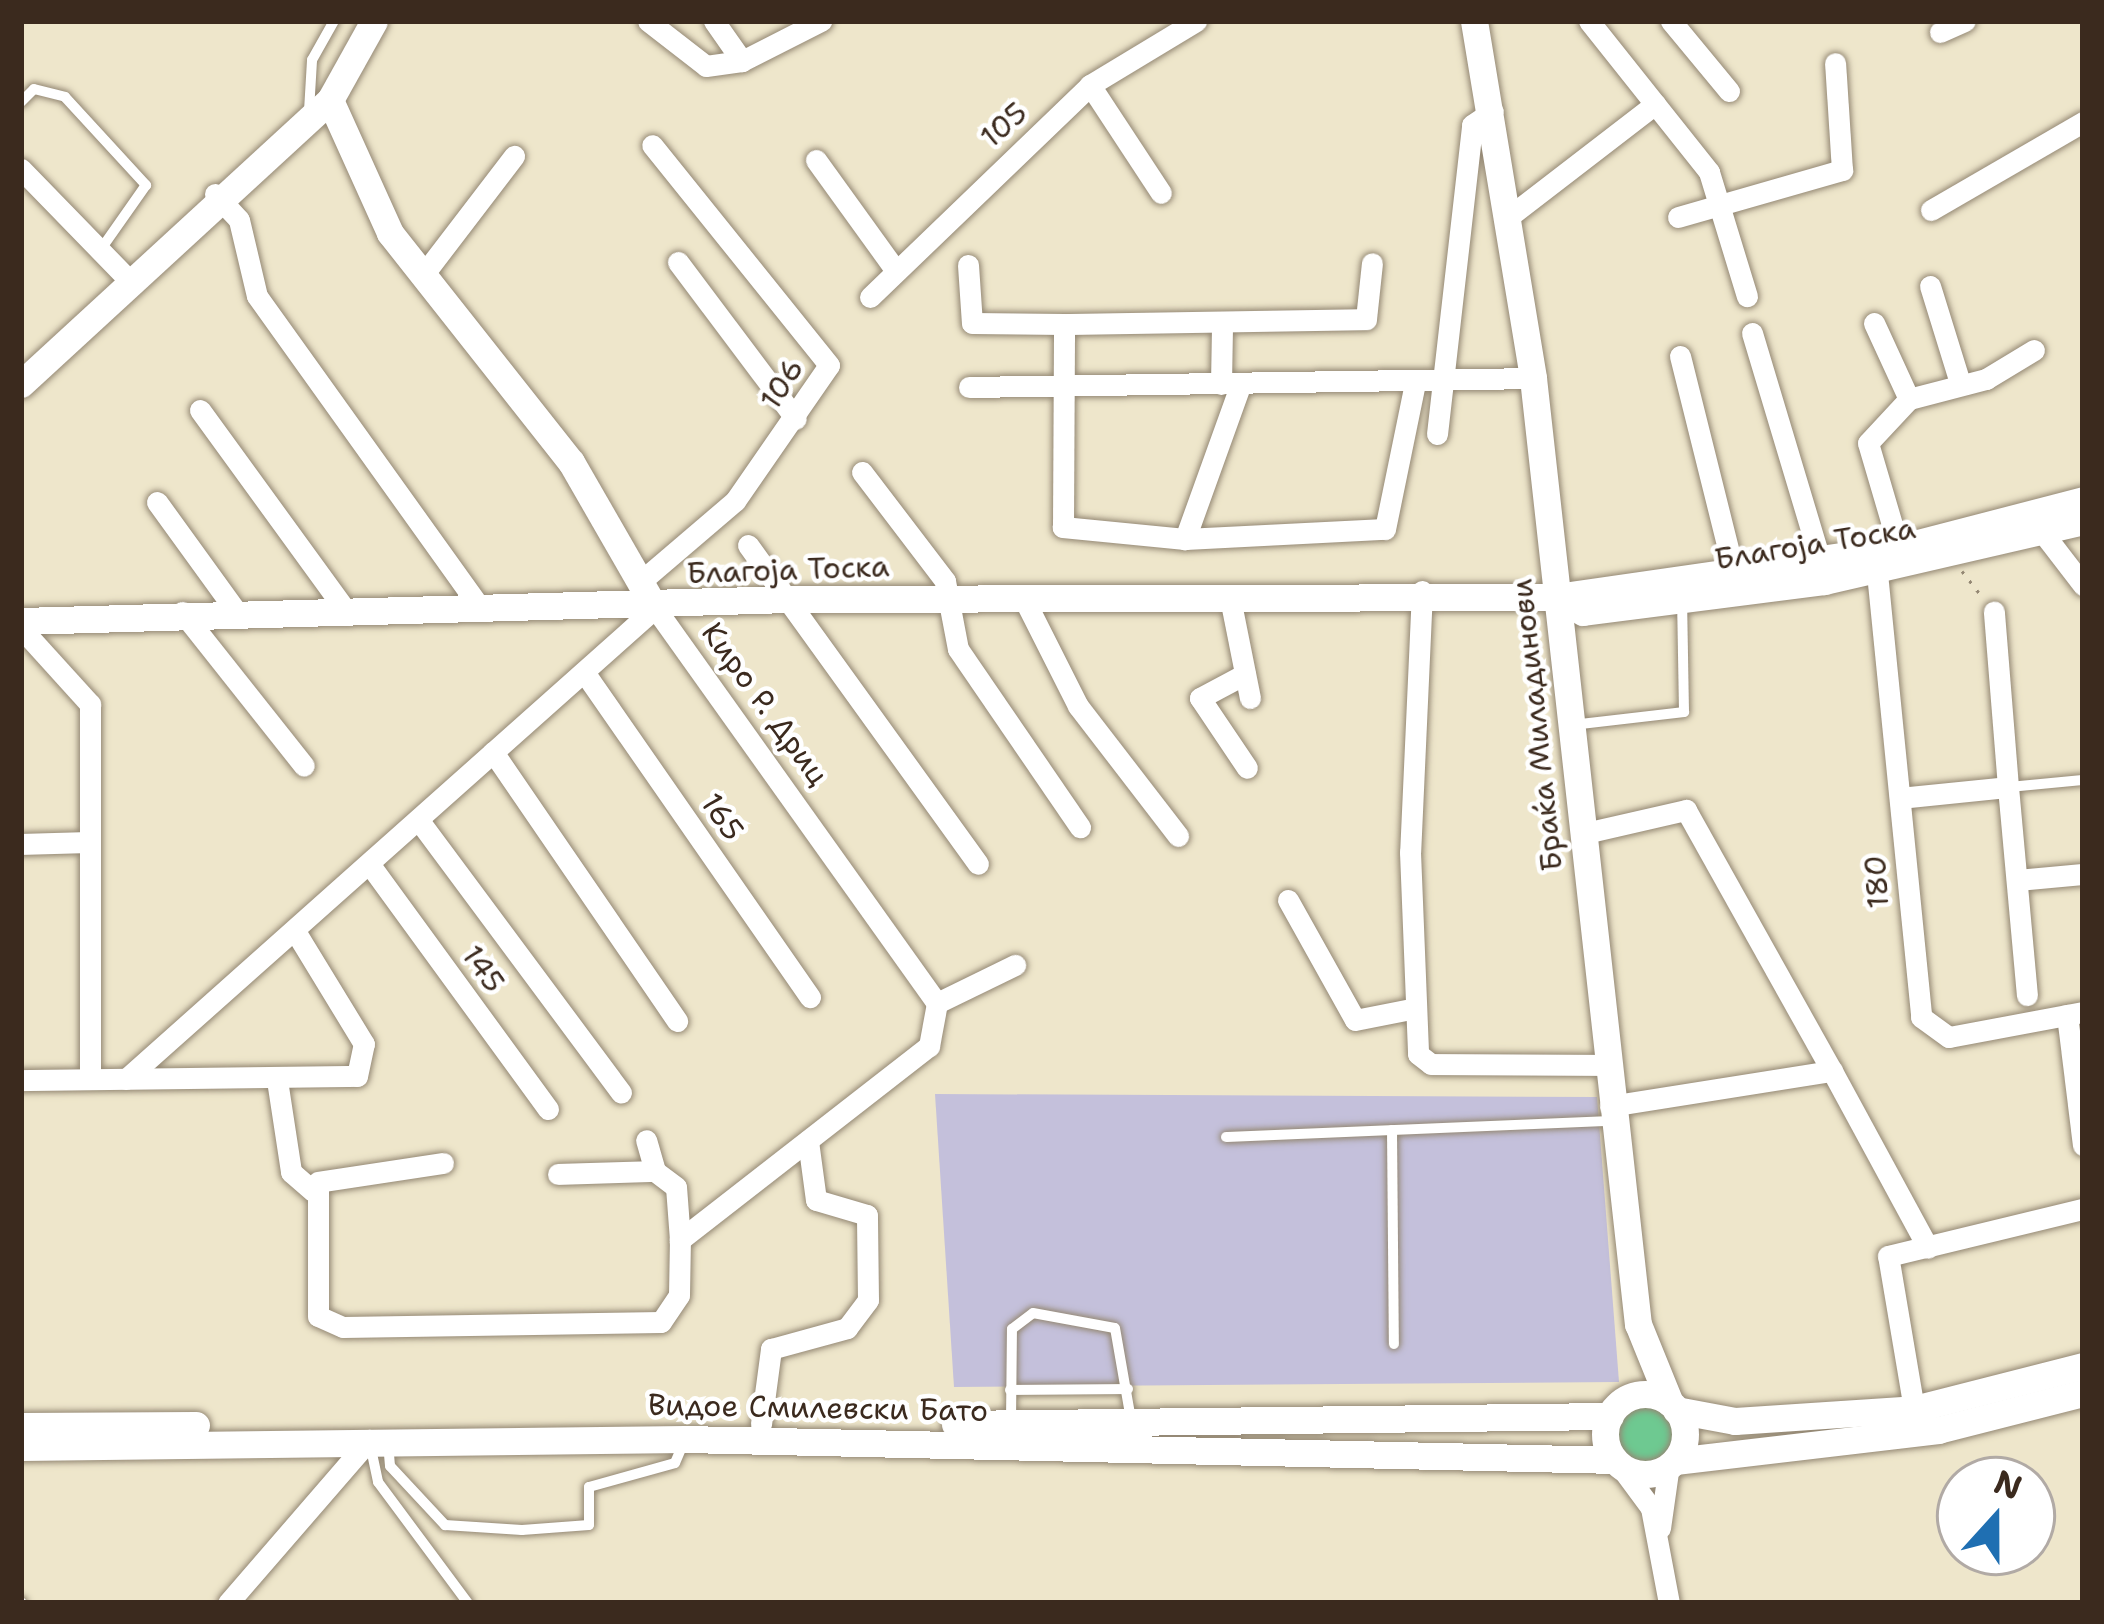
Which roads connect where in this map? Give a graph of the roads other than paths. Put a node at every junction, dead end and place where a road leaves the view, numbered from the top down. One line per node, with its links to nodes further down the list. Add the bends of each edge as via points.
1 (334, 21): 18 (lane, via 313,60)
2 (374, 21): 18 (street)
3 (648, 21): 12 (street, via 680,55)
4 (714, 21): 12 (street)
5 (1196, 21): 14 (street, 105)
6 (1474, 21): 19 (street, Браќа Миладинови)
7 (1589, 21): 17 (street)
8 (1671, 21): 15 (street)
9 (1964, 21): 11 (street)
10 (810, 24): 12 (street)
11 (1940, 32)
12 (742, 61)
13 (1835, 63): 27 (street, via 1848,163)
14 (1090, 85): 25 (street); 35 (street, 105)
15 (1729, 91)
16 (21, 102): 31 (lane, via 34,89 64,97 146,185)
17 (1654, 104): 27 (street); 29 (street)
18 (319, 105): 26 (street); 36 (street, Киро Р. Дриц)
19 (1493, 111): 29 (street, Браќа Миладинови); 50 (street, via 1472,125)
20 (2083, 122): 28 (street)
21 (652, 145): 57 (street, 106, via 829,365)
22 (514, 157): 36 (street)
23 (816, 160): 35 (street)
24 (21, 170): 31 (street)
25 (1161, 193)
26 (215, 194): 37 (street); 80 (street, via 239,220 257,296)
27 (1723, 201): 30 (street); 39 (street)
28 (1931, 210)
29 (1510, 215): 47 (street, Браќа Миладинови)
30 (1678, 217)
31 (101, 249): 37 (street)
32 (678, 262): 57 (street)
33 (1372, 263): 43 (street, via 1366,319)
34 (968, 265): 42 (street, via 972,323)
35 (896, 271): 40 (street, 105)
36 (423, 275): 70 (street, Киро Р. Дриц, via 571,462)
37 (128, 278): 51 (street)
38 (1930, 286): 48 (street)
39 (1747, 296)
40 (870, 297)
41 (1874, 323): 55 (street)
42 (1064, 324): 43 (street); 52 (street)
43 (1222, 325): 53 (street)
44 (1752, 333): 67 (street)
45 (2034, 350): 48 (street)
46 (1680, 356): 68 (street)
47 (1533, 378): 50 (street); 73 (street, Браќа Миладинови)
48 (1960, 382): 55 (street)
49 (1415, 383): 50 (street); 53 (street); 64 (street, via 1385,529)
50 (1441, 383): 58 (street)
51 (21, 384)
52 (1062, 385): 53 (street); 54 (street); 64 (street, via 1063,526)
53 (1230, 385): 64 (street)
54 (969, 387)
55 (1910, 399): 66 (street, via 1868,443)
56 (200, 410): 83 (street)
57 (796, 419): 70 (street, 106, via 734,501)
58 (1437, 434)
59 (862, 472): 77 (street)
60 (2083, 500): 66 (street, Благоја Тоска)
61 (157, 502): 81 (street)
62 (2083, 521): 63 (street, Благоја Тоска)
63 (2043, 533): 69 (street, Благоја Тоска); 71 (street)
64 (1185, 539)
65 (748, 545): 76 (street)
66 (1899, 548): 67 (street, Благоја Тоска)
67 (1820, 560): 68 (street, Благоја Тоска)
68 (1734, 572): 73 (street, Благоја Тоска)
69 (1876, 573): 74 (street, Благоја Тоска); 95 (street, 180)
70 (639, 583): 79 (street, Киро Р. Дриц)
71 (2083, 585)
72 (1422, 591): 73 (street, Благоја Тоска); 75 (street, Благоја Тоска); 112 (street, via 1410,852)
73 (1557, 597): 74 (street, Благоја Тоска, via 1583,612); 89 (street, Браќа Миладинови)
74 (1682, 597): 89 (lane, via 1684,712)
75 (1230, 598): 78 (street, Благоја Тоска); 87 (street)
76 (789, 599): 77 (street, Благоја Тоска); 79 (street, Благоја Тоска); 102 (street)
77 (952, 599): 78 (street, Благоја Тоска); 97 (street, via 958,649)
78 (1024, 599): 99 (street, via 1078,706)
79 (655, 608): 80 (street, Благоја Тоска); 86 (street); 111 (street, Киро Р. Дриц)
80 (481, 609): 83 (street, Благоја Тоска)
81 (236, 611): 82 (street, Благоја Тоска); 83 (street, Благоја Тоска)
82 (182, 612): 85 (street, Благоја Тоска); 91 (street)
83 (347, 612)
84 (1994, 612): 94 (street)
85 (21, 625): 100 (street, via 90,704)
86 (584, 672): 90 (street); 110 (street, 165)
87 (1245, 674): 88 (street); 92 (street, via 1200,698)
88 (1250, 698)
89 (1571, 725): 98 (street, Браќа Миладинови)
90 (493, 752): 96 (street); 114 (street)
91 (304, 766)
92 (1247, 768)
93 (2083, 780): 94 (lane)
94 (2008, 787): 95 (street); 105 (street)
95 (1900, 798): 113 (street, 180, via 1921,1018 1949,1037)
96 (419, 822): 103 (street); 121 (street)
97 (1080, 827)
98 (1581, 834): 115 (street, Браќа Миладинови); 116 (street, via 1686,810)
99 (1178, 836)
100 (87, 842): 101 (street); 117 (street)
101 (21, 844)
102 (978, 864)
103 (370, 865): 107 (street); 122 (street, 145)
104 (2083, 874): 105 (street)
105 (2017, 880): 109 (street)
106 (1288, 900): 112 (street, via 1355,1020)
107 (298, 936): 118 (street); 120 (street, via 366,1063 351,1078)
108 (1015, 965): 111 (street)
109 (2027, 995)
110 (810, 997)
111 (937, 1003): 127 (street, via 929,1046)
112 (1416, 1008): 115 (street, via 1418,1054 1431,1064)
113 (2075, 1014): 128 (street)
114 (677, 1021)
115 (1608, 1065): 123 (street, Браќа Миладинови)
116 (1832, 1071): 123 (street); 135 (street)
117 (90, 1079): 118 (street); 119 (street)
118 (126, 1079): 120 (street)
119 (21, 1080)
120 (277, 1080): 132 (street, via 291,1172)
121 (621, 1093)
122 (548, 1109)
123 (1611, 1114): 124 (lane); 136 (street, Браќа Миладинови)
124 (1392, 1130): 125 (lane); 137 (lane)
125 (1226, 1137)
126 (646, 1140): 130 (street)
127 (808, 1141): 134 (street); 145 (street, via 816,1200 868,1215 868,1300 847,1328 771,1349)
128 (2083, 1145)
129 (443, 1163): 132 (street, via 325,1177)
130 (655, 1172): 131 (street); 134 (street, via 676,1187)
131 (558, 1174)
132 (313, 1191): 134 (street, via 314,1309 343,1327 661,1322 679,1295)
133 (2083, 1209): 135 (street)
134 (680, 1240)
135 (1928, 1248): 144 (street, via 1887,1262)
136 (1638, 1324): 142 (street); 143 (street)
137 (1394, 1344)
138 (2083, 1366): 144 (street)
139 (1010, 1390): 140 (lane); 140 (lane, via 1012,1329 1033,1313 1115,1328); 146 (lane)
140 (1128, 1390): 147 (lane)
141 (2083, 1394): 153 (street, via 1938,1430)
142 (1673, 1407): 143 (street, via 1646,1394); 144 (street, via 1735,1421); 153 (street, via 1684,1441)
143 (1615, 1409): 147 (street, Видое Смилевски Бато); 152 (street)
144 (1914, 1409)
145 (761, 1424): 146 (street, Видое Смилевски Бато); 148 (street, Видое Смилевски Бато)
146 (1011, 1424): 147 (street, Видое Смилевски Бато)
147 (1132, 1424)
148 (21, 1426)
149 (685, 1439): 150 (street, Видое Смилевски Бато); 150 (lane, via 675,1463 589,1487 589,1525 522,1530 445,1525 390,1466); 152 (street, Видое Смилевски Бато)
150 (378, 1440): 151 (street, Видое Смилевски Бато); 155 (street); 156 (lane, via 378,1483)
151 (21, 1447)
152 (1617, 1462): 153 (street, via 1645,1474); 154 (street)
153 (1672, 1463): 154 (street)
154 (1660, 1534): 157 (street)
155 (228, 1603)
156 (468, 1603)
157 (1669, 1603)

